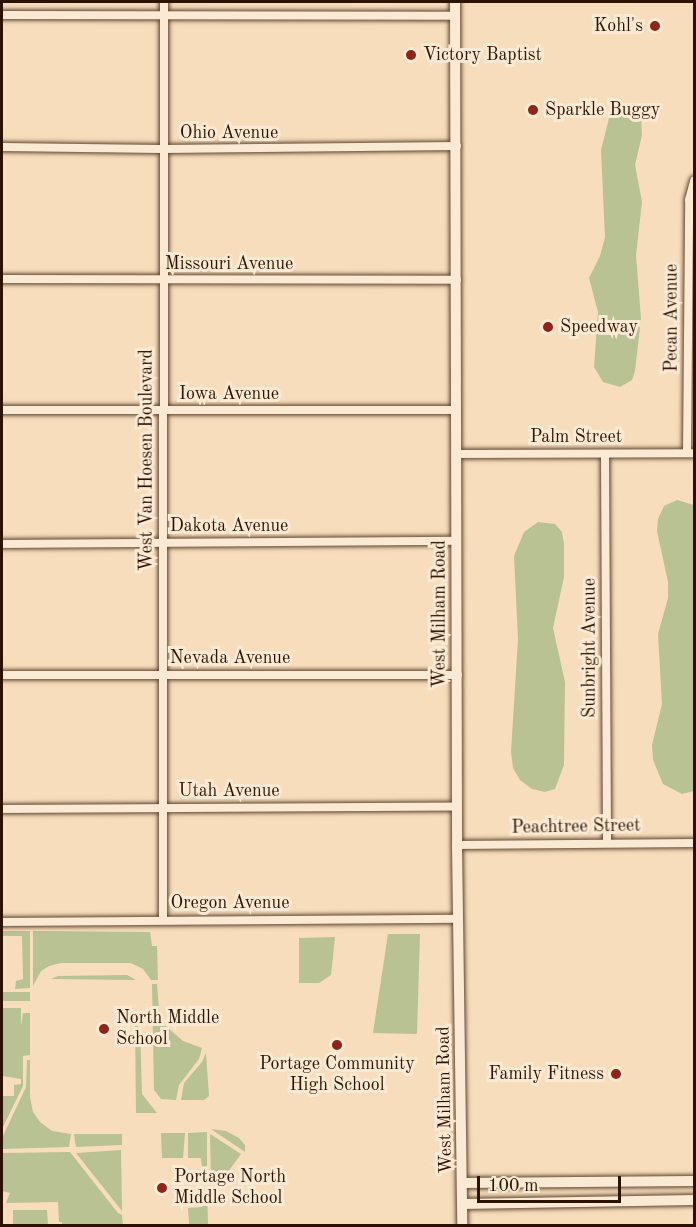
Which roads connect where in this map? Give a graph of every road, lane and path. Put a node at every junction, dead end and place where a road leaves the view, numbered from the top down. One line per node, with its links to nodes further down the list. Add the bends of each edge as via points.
1 (164, 2): 4 (street, West Van Hoesen Boulevard)
2 (455, 2): 5 (street, West Milham Road)
3 (2, 15): 4 (street)
4 (164, 15): 5 (street); 8 (street, West Van Hoesen Boulevard)
5 (455, 16): 6 (street, West Milham Road)
6 (456, 146): 8 (street, Ohio Avenue); 11 (street, West Milham Road)
7 (2, 147): 8 (street, Ohio Avenue)
8 (162, 149): 12 (street, West Van Hoesen Boulevard)
9 (693, 182): 16 (street, Pecan Avenue, via 689,200)
10 (2, 279): 12 (street, Missouri Avenue)
11 (456, 280): 12 (street, Missouri Avenue); 14 (street, West Milham Road)
12 (162, 281): 15 (street, West Van Hoesen Boulevard)
13 (2, 410): 15 (street, Iowa Avenue)
14 (456, 410): 15 (street, Iowa Avenue); 17 (street, West Milham Road)
15 (162, 411): 20 (street, West Van Hoesen Boulevard)
16 (691, 453): 18 (street, Palm Street)
17 (457, 454): 18 (street, Palm Street); 19 (street, West Milham Road)
18 (605, 454): 28 (street, Sunbright Avenue)
19 (456, 541): 20 (street, Dakota Avenue); 24 (street, West Milham Road)
20 (164, 543): 21 (street, Dakota Avenue); 23 (street, West Van Hoesen Boulevard)
21 (2, 544)
22 (2, 675): 23 (street, Nevada Avenue)
23 (163, 675): 24 (street, Nevada Avenue); 26 (street, West Van Hoesen Boulevard)
24 (458, 675): 25 (street, West Milham Road)
25 (457, 807): 26 (street, Utah Avenue); 30 (street, West Milham Road)
26 (165, 808): 27 (street, Utah Avenue); 31 (street, West Van Hoesen Boulevard)
27 (2, 809)
28 (607, 842): 29 (street, Peachtree Street); 30 (street, Peachtree Street)
29 (694, 843)
30 (457, 845): 32 (street, West Milham Road)
31 (163, 919): 32 (street, Oregon Avenue); 33 (street, Oregon Avenue)
32 (458, 919): 35 (street, West Milham Road)
33 (2, 922)
34 (694, 1181): 35 (street)
35 (462, 1183): 37 (street, West Milham Road)
36 (694, 1200): 37 (street)
37 (462, 1204): 38 (street, West Milham Road)
38 (462, 1226)

